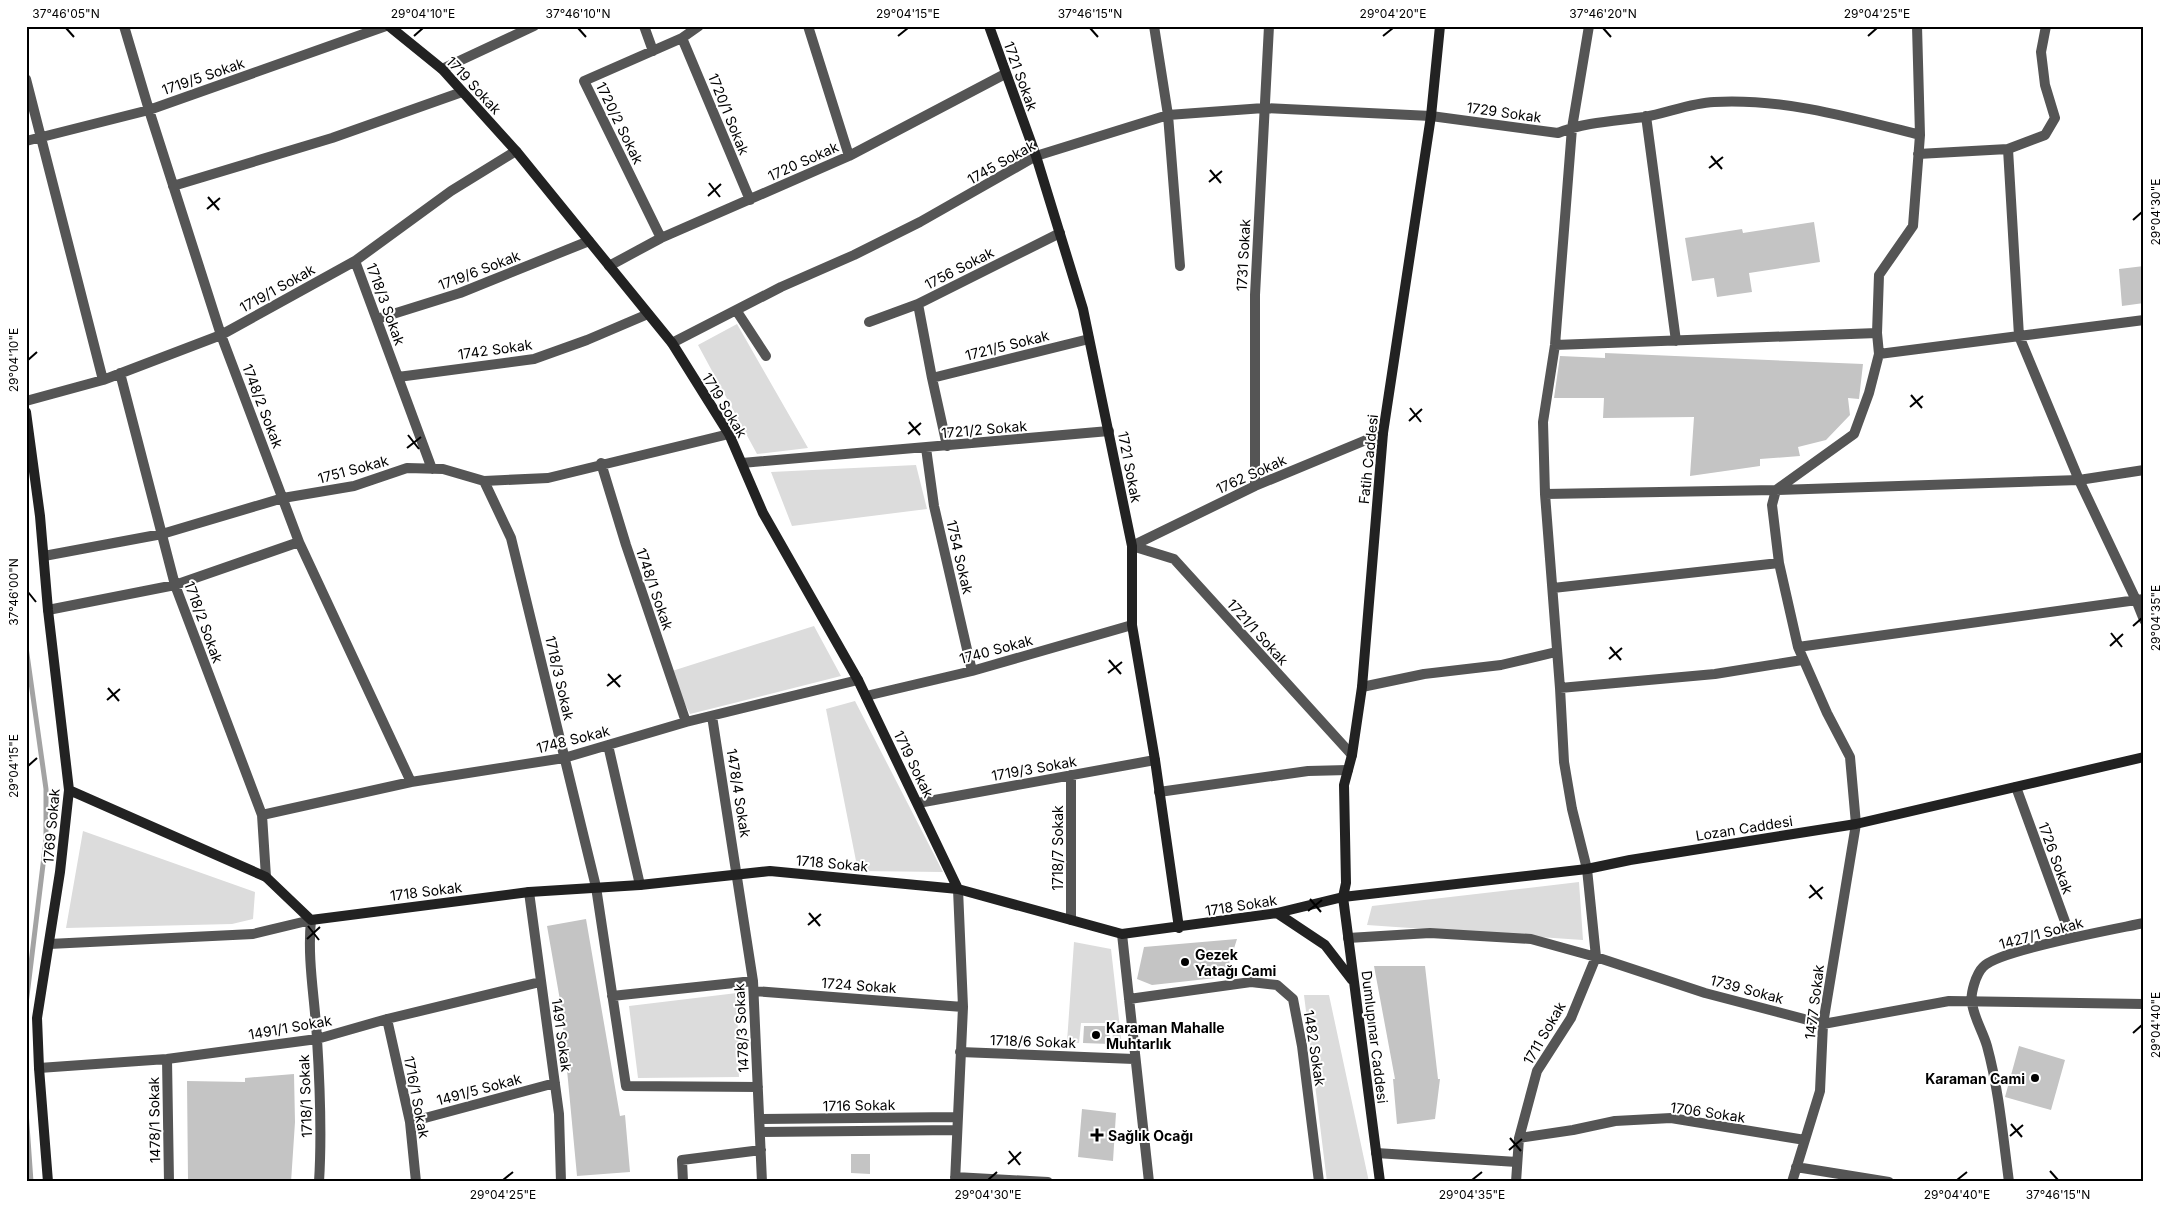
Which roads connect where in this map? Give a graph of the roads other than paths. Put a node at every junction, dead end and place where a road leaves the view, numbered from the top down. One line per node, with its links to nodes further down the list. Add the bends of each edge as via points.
1 (124, 26): 21 (street, 1748/2 Sokak)
2 (388, 26): 16 (main road, 1719 Sokak); 21 (street, 1719/5 Sokak)
3 (534, 26): 16 (street)
4 (644, 26): 15 (street)
5 (699, 26): 14 (street, 1720/2 Sokak)
6 (808, 26): 32 (street)
7 (989, 26): 17 (main road, 1721 Sokak)
8 (1154, 26): 22 (street)
9 (1269, 26): 20 (street, 1731 Sokak)
10 (1440, 26): 23 (main road, Fatih Caddesi)
11 (1589, 26): 25 (street, 1711 Sokak)
12 (1917, 26): 26 (street)
13 (2046, 26): 29 (street, via 2041,52 2056,118 2045,135)
14 (682, 38): 15 (street, 1720/2 Sokak); 35 (street, 1720/1 Sokak)
15 (653, 51): 37 (street, 1720/2 Sokak, via 584,81)
16 (442, 69): 19 (main road, 1719 Sokak)
17 (1005, 74): 32 (street, 1720 Sokak); 33 (main road, 1721 Sokak)
18 (26, 79): 27 (street)
19 (462, 92): 30 (main road, 1719 Sokak); 34 (street, via 332,138)
20 (1264, 108): 22 (street, 1745 Sokak); 23 (street, 1745 Sokak); 74 (street, 1731 Sokak, via 1255,295)
21 (149, 110): 27 (street, 1719/5 Sokak); 34 (street, 1748/2 Sokak)
22 (1168, 114): 33 (street, 1745 Sokak); 41 (street)
23 (1431, 116): 25 (street, 1729 Sokak, via 1558,133); 64 (main road, Fatih Caddesi)
24 (1646, 116): 25 (street, 1729 Sokak); 26 (street, 1729 Sokak, via 1713,102 1779,104); 52 (street)
25 (1572, 128): 54 (street, 1711 Sokak)
26 (1920, 135): 31 (street)
27 (40, 138): 28 (street, 1719/5 Sokak); 60 (street)
28 (26, 141)
29 (2008, 149): 31 (street); 50 (street)
30 (516, 151): 38 (main road, 1719 Sokak); 39 (street, 1719/1 Sokak, via 451,191)
31 (1918, 154): 48 (street, via 1913,226 1879,276)
32 (849, 156): 35 (street, 1720 Sokak)
33 (1036, 156): 36 (main road, 1721 Sokak); 43 (street, 1745 Sokak, via 920,222)
34 (173, 186): 49 (street, 1748/2 Sokak)
35 (750, 200): 37 (street, 1720 Sokak)
36 (1060, 233): 42 (street, 1756 Sokak); 51 (main road, 1721 Sokak)
37 (661, 238): 40 (street, 1720 Sokak)
38 (590, 241): 40 (main road, 1719 Sokak); 45 (street, 1719/6 Sokak, via 460,293)
39 (355, 261): 45 (street, 1718/3 Sokak); 49 (street, 1719/1 Sokak)
40 (609, 266): 44 (main road, 1719 Sokak)
41 (1180, 266)
42 (918, 304): 47 (street, 1756 Sokak); 59 (street)
43 (736, 310): 53 (street, 1745 Sokak); 56 (street)
44 (648, 314): 53 (main road, 1719 Sokak); 58 (street, 1742 Sokak, via 534,359)
45 (377, 319): 58 (street, 1718/3 Sokak)
46 (2144, 320): 50 (street)
47 (869, 322)
48 (1877, 333): 52 (street); 55 (street)
49 (221, 335): 57 (street, 1719/1 Sokak); 77 (street, 1748/2 Sokak)
50 (2019, 336): 55 (street); 72 (street)
51 (1089, 339): 59 (street, 1721/5 Sokak); 63 (main road, 1721 Sokak)
52 (1676, 341): 54 (street)
53 (672, 343): 65 (main road, 1719 Sokak)
54 (1555, 346): 76 (street, 1711 Sokak, via 1543,422)
55 (1879, 354): 75 (street, via 1854,434)
56 (766, 356)
57 (120, 373): 60 (street, 1719/1 Sokak); 78 (street, 1718/2 Sokak)
58 (398, 377): 70 (street, 1718/3 Sokak)
59 (932, 378): 66 (street)
60 (103, 380): 61 (street, 1719/1 Sokak)
61 (26, 401)
62 (26, 412): 81 (main road, 1769 Sokak)
63 (1109, 431): 66 (street, 1721/2 Sokak); 80 (main road, 1721 Sokak)
64 (1383, 433): 74 (street, 1762 Sokak); 94 (main road, Fatih Caddesi)
65 (729, 434): 68 (main road, 1719 Sokak); 69 (street, 1751 Sokak)
66 (947, 446): 67 (street, 1721/2 Sokak)
67 (926, 448): 68 (street, 1721/2 Sokak); 92 (street, 1754 Sokak, via 934,506)
68 (742, 463): 93 (main road, 1719 Sokak, via 763,513)
69 (601, 464): 73 (street, 1751 Sokak, via 548,478); 98 (street, 1748/1 Sokak)
70 (432, 469): 73 (street, 1751 Sokak); 77 (street, 1751 Sokak, via 407,468 354,486)
71 (2144, 470): 72 (street)
72 (2078, 480): 75 (street); 85 (street)
73 (484, 481): 102 (street, 1718/3 Sokak, via 511,538)
74 (1255, 486): 80 (street, 1762 Sokak)
75 (1776, 490): 76 (street); 82 (street, 1477 Sokak, via 1772,504)
76 (1545, 494): 84 (street, 1711 Sokak)
77 (283, 498): 78 (street, 1751 Sokak); 79 (street, 1748/2 Sokak)
78 (162, 534): 81 (street, 1751 Sokak); 83 (street, 1718/2 Sokak)
79 (299, 542): 83 (street); 106 (street, 1748/2 Sokak)
80 (1132, 546): 88 (main road, 1721 Sokak); 100 (street, 1721/1 Sokak, via 1174,559)
81 (44, 556): 86 (main road, 1769 Sokak)
82 (1779, 563): 84 (street); 89 (street, 1477 Sokak)
83 (175, 585): 86 (street); 111 (street, 1718/2 Sokak)
84 (1553, 588): 90 (street, 1711 Sokak)
85 (2140, 599): 87 (street); 89 (street)
86 (48, 610): 108 (main road, 1769 Sokak)
87 (2144, 620)
88 (1132, 625): 92 (street, 1740 Sokak); 103 (main road, 1721 Sokak)
89 (1798, 647): 91 (street, 1477 Sokak)
90 (1556, 652): 94 (street, via 1501,665 1424,674); 95 (street, 1711 Sokak)
91 (1802, 660): 95 (street, via 1715,674); 112 (street, 1477 Sokak, via 1850,757)
92 (972, 671): 96 (street, 1740 Sokak)
93 (858, 680): 96 (main road, 1719 Sokak); 97 (street, 1748 Sokak)
94 (1362, 687): 100 (main road, Fatih Caddesi)
95 (1560, 688): 113 (street, 1711 Sokak, via 1564,762)
96 (866, 696): 110 (main road, 1719 Sokak)
97 (712, 716): 98 (street, 1748 Sokak); 114 (street, 1478/4 Sokak)
98 (686, 722): 99 (street, 1748 Sokak)
99 (608, 745): 102 (street, 1748 Sokak); 116 (street)
100 (1352, 755): 104 (main road, Fatih Caddesi)
101 (2144, 756): 107 (main road, Lozan Caddesi)
102 (564, 758): 106 (street, 1748 Sokak); 117 (street, 1718/3 Sokak)
103 (1155, 760): 105 (street, 1719/3 Sokak); 109 (main road, 1721 Sokak)
104 (1348, 770): 109 (street, via 1308,771); 120 (main road, Fatih Caddesi, via 1344,785 1346,883)
105 (1071, 775): 110 (street, 1719/3 Sokak); 123 (street, 1718/7 Sokak)
106 (411, 782): 111 (street, 1748 Sokak)
107 (2016, 787): 112 (main road, Lozan Caddesi); 128 (street, 1726 Sokak)
108 (70, 790): 115 (main road); 129 (main road, 1769 Sokak)
109 (1160, 792): 125 (main road, 1721 Sokak)
110 (918, 803): 118 (main road, 1719 Sokak)
111 (262, 815): 115 (street, 1718/2 Sokak)
112 (1856, 824): 113 (main road, Lozan Caddesi); 140 (street, 1477 Sokak)
113 (1587, 869): 120 (main road, Lozan Caddesi); 130 (street, 1711 Sokak)
114 (738, 874): 116 (main road, 1718 Sokak); 118 (main road, 1718 Sokak, via 770,871); 133 (street, 1478/3 Sokak)
115 (266, 877): 122 (main road)
116 (640, 885): 117 (main road, 1718 Sokak)
117 (596, 887): 119 (main road, 1718 Sokak); 134 (street, 1718/3 Sokak)
118 (958, 889): 123 (main road, 1718 Sokak); 138 (street)
119 (529, 892): 122 (main road, 1718 Sokak); 131 (street, 1491 Sokak)
120 (1343, 897): 121 (main road, 1718 Sokak); 127 (main road, Dumlupınar Caddesi)
121 (1277, 913): 125 (main road, 1718 Sokak); 132 (main road, via 1325,946)
122 (311, 920): 129 (street, 1718 Sokak, via 253,934); 141 (street, 1718/1 Sokak, via 309,946)
123 (1071, 920): 126 (main road, 1718 Sokak)
124 (2144, 923): 128 (street, 1427/1 Sokak)
125 (1179, 928): 126 (main road, 1718 Sokak)
126 (1122, 934): 135 (street)
127 (1348, 938): 130 (street, 1739 Sokak, via 1430,934 1531,939); 132 (main road, Dumlupınar Caddesi)
128 (2071, 938): 136 (street, 1427/1 Sokak, via 1996,959 1983,967)
129 (49, 944): 145 (main road, 1769 Sokak, via 37,1018)
130 (1596, 957): 140 (street, 1739 Sokak, via 1705,993); 153 (street, 1711 Sokak, via 1571,1018 1537,1071)
131 (540, 982): 139 (street, 1491/1 Sokak); 146 (street, 1491 Sokak)
132 (1354, 982): 156 (main road, Dumlupınar Caddesi)
133 (754, 986): 134 (street, 1724 Sokak); 138 (street, 1724 Sokak); 147 (street, 1478/3 Sokak)
134 (612, 996): 147 (street, 1718/3 Sokak, via 626,1086)
135 (1129, 1000): 143 (street); 169 (street, 1482 Sokak, via 1251,982 1277,985 1293,999)
136 (1971, 1002): 137 (street, 1739 Sokak); 140 (street, 1739 Sokak, via 1949,1002); 174 (street, via 1987,1047)
137 (2144, 1004)
138 (963, 1007): 142 (street)
139 (387, 1019): 141 (street, 1491/1 Sokak); 150 (street, 1716/1 Sokak)
140 (1823, 1024): 154 (street, 1477 Sokak, via 1820,1090)
141 (317, 1039): 144 (street, 1491/1 Sokak); 162 (street, 1718/1 Sokak)
142 (960, 1052): 143 (street, 1718/6 Sokak); 148 (street)
143 (1134, 1058): 168 (street)
144 (167, 1059): 145 (street, 1491/1 Sokak); 161 (street, 1478/1 Sokak)
145 (39, 1068): 160 (main road, 1769 Sokak)
146 (555, 1083): 150 (street, 1491/5 Sokak); 164 (street, 1491 Sokak)
147 (758, 1086): 149 (street, 1478/3 Sokak)
148 (958, 1118): 149 (street, 1716 Sokak); 151 (street)
149 (760, 1119): 152 (street, 1478/3 Sokak)
150 (410, 1122): 163 (street, 1716/1 Sokak)
151 (957, 1130): 152 (street, 1716 Sokak); 159 (street)
152 (761, 1132): 155 (street, 1478/3 Sokak)
153 (1519, 1138): 154 (street, 1706 Sokak, via 1615,1121 1670,1118); 157 (street, 1711 Sokak)
154 (1805, 1140): 158 (street, 1477 Sokak)
155 (761, 1150): 165 (street, via 682,1160); 166 (street, 1478/3 Sokak)
156 (1376, 1152): 157 (street); 170 (main road, Dumlupınar Caddesi)
157 (1518, 1162): 171 (street, 1711 Sokak)
158 (1796, 1167): 172 (street, 1477 Sokak); 173 (street)
159 (955, 1179): 167 (street)
160 (48, 1182)
161 (169, 1182)
162 (319, 1182)
163 (416, 1182)
164 (561, 1182)
165 (683, 1182)
166 (762, 1182)
167 (1048, 1182)
168 (1149, 1182)
169 (1320, 1182)
170 (1380, 1182)
171 (1516, 1182)
172 (1792, 1182)
173 (1889, 1182)
174 (2009, 1182)

